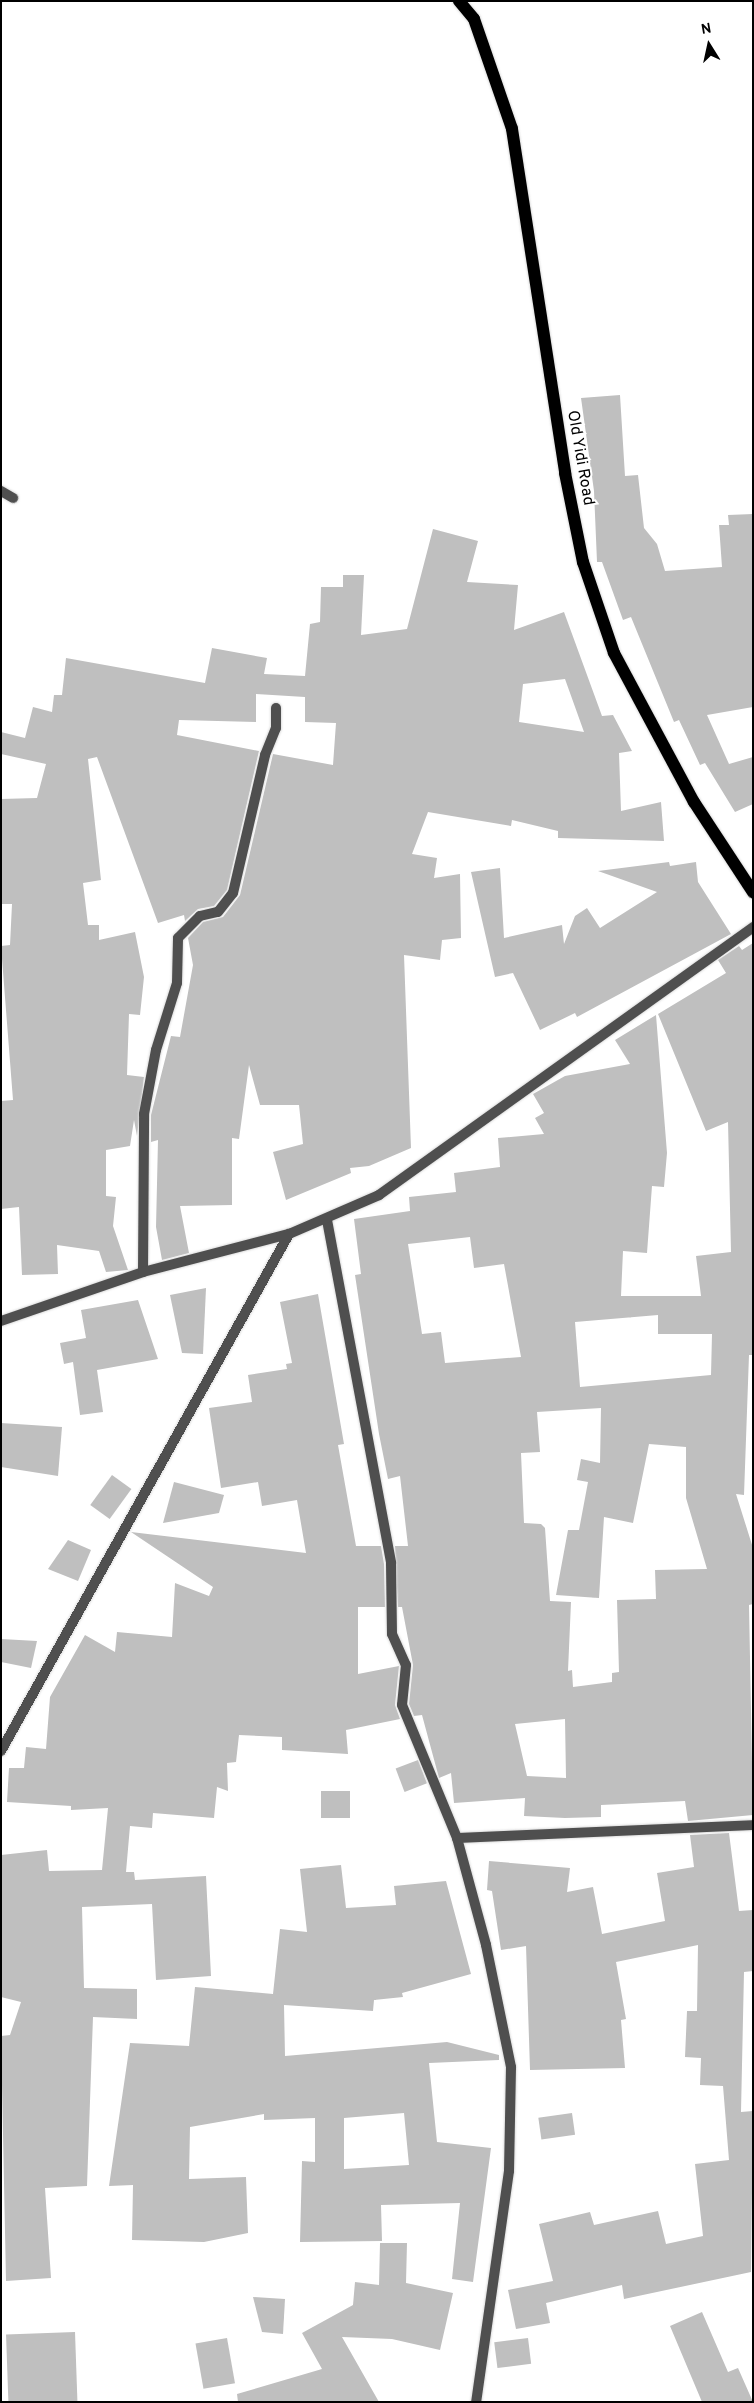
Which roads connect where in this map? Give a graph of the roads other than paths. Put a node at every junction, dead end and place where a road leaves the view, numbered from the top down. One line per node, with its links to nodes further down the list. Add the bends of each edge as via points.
1 (461, 2): 5 (main road, Old Yidi Road, via 481,36 512,129 565,473 583,562 614,653 694,802)
2 (1, 491): 3 (street)
3 (13, 498)
4 (276, 708): 9 (street, via 276,728 265,755 233,893 218,912 200,916 178,938 176,983 156,1050 144,1114)
5 (753, 892)
6 (753, 927): 7 (street, via 379,1195)
7 (327, 1220): 8 (street); 13 (street, via 390,1563 392,1634 406,1665 402,1705)
8 (289, 1234): 9 (street); 11 (street)
9 (142, 1272): 10 (street)
10 (1, 1321)
11 (1, 1751)
12 (753, 1825): 13 (street)
13 (457, 1838): 14 (street, via 486,1946 510,2068 509,2171)
14 (476, 2402)

